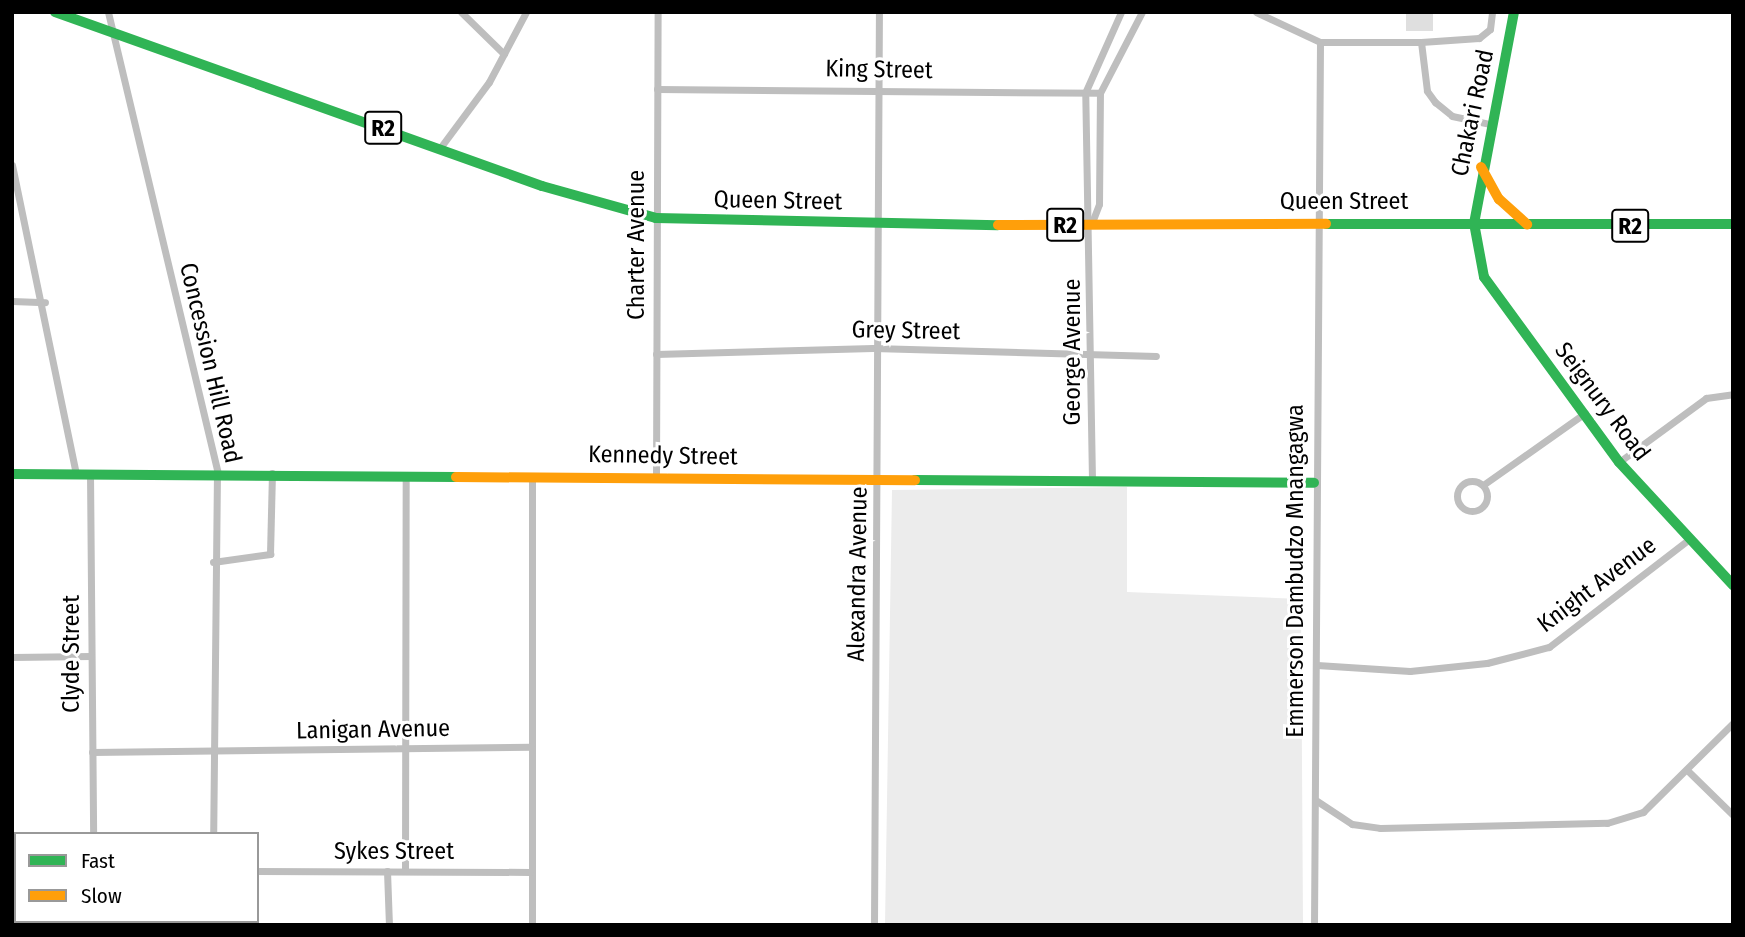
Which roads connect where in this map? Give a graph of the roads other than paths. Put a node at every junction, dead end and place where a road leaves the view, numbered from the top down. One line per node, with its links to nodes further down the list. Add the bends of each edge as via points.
1 (55, 12): 12 (main road, R2)
2 (108, 12): 12 (street, Concession Hill Road)
3 (461, 12): 15 (street)
4 (526, 12): 15 (street)
5 (658, 12): 17 (street, Charter Avenue)
6 (879, 12): 16 (street, Alexandra Avenue)
7 (1121, 12): 18 (street, George Avenue)
8 (1142, 12): 19 (street, George Avenue)
9 (1256, 12): 13 (street)
10 (1492, 12): 14 (street, via 1490,29 1479,38)
11 (1514, 12): 20 (main road, Chakari Road)
12 (112, 34): 21 (main road, Queen Street / R2); 40 (street, Concession Hill Road)
13 (1320, 42): 14 (street); 25 (street, Emmerson Dambudzo Mnangagwa)
14 (1421, 42): 20 (street, via 1435,102 1452,116)
15 (504, 54): 21 (street)
16 (876, 88): 17 (street, King Street); 18 (street, King Street); 29 (street, Alexandra Avenue)
17 (657, 89): 24 (street, Charter Avenue)
18 (1085, 93): 19 (street, King Street); 30 (street, George Avenue, via 1083,205)
19 (1100, 93): 30 (street, George Avenue, via 1099,204)
20 (1489, 124): 23 (main road, Chakari Road)
21 (440, 148): 24 (main road, Queen Street / R2, via 542,186)
22 (12, 165): 32 (street)
23 (1481, 167): 26 (main road, Chakari Road); 27 (main road, via 1499,199)
24 (656, 218): 29 (main road, Queen Street / R2); 34 (street, Charter Avenue)
25 (1315, 223): 26 (main road, Queen Street / R2); 30 (main road, Queen Street / R2); 50 (street, Emmerson Dambudzo Mnangagwa)
26 (1474, 223): 27 (main road, R2); 38 (main road, Seignury Road, via 1484,277)
27 (1528, 224): 28 (main road, R2)
28 (1733, 224)
29 (881, 225): 30 (main road, Queen Street / R2); 33 (street, Alexandra Avenue)
30 (1091, 225): 36 (street, George Avenue)
31 (12, 302): 32 (street)
32 (45, 302): 42 (street)
33 (873, 348): 34 (street, Grey Street); 36 (street, Grey Street); 48 (street, Alexandra Avenue)
34 (656, 354): 47 (street, Charter Avenue)
35 (1156, 355): 36 (street, Grey Street)
36 (1094, 357): 49 (street, George Avenue)
37 (1733, 394): 39 (street, via 1706,398)
38 (1585, 413): 39 (main road, Seignury Road); 51 (street)
39 (1619, 462): 52 (main road, Seignury Road)
40 (217, 471): 41 (main road, Kennedy Street); 43 (main road, Kennedy Street); 53 (street, Concession Hill Road)
41 (272, 472): 46 (main road, Kennedy Street); 53 (street, via 270,554)
42 (76, 473): 43 (main road, Kennedy Street); 44 (main road, Kennedy Street)
43 (90, 473): 55 (street, Clyde Street)
44 (12, 474)
45 (532, 475): 46 (main road, Kennedy Street); 47 (main road, Kennedy Street); 60 (street)
46 (406, 477): 59 (street)
47 (656, 478): 48 (main road, Kennedy Street)
48 (879, 479): 49 (main road, Kennedy Street); 74 (street, Alexandra Avenue)
49 (1092, 480): 50 (main road, Kennedy Street)
50 (1314, 483): 57 (street, Emmerson Dambudzo Mnangagwa)
51 (1483, 485): 51 (street, via 1463,483 1457,491 1460,506 1482,508)
52 (1688, 540): 54 (main road, Seignury Road); 57 (street, Knight Avenue, via 1549,647 1487,663 1410,671)
53 (213, 562): 62 (street, Concession Hill Road)
54 (1733, 586)
55 (91, 656): 56 (street); 61 (street, Clyde Street)
56 (12, 657)
57 (1317, 665): 64 (street, Emmerson Dambudzo Mnangagwa)
58 (1733, 723): 63 (street)
59 (408, 747): 60 (street, Lanigan Avenue); 62 (street, Lanigan Avenue); 68 (street)
60 (531, 747): 71 (street)
61 (92, 751): 62 (street, Lanigan Avenue); 66 (street, Clyde Street)
62 (216, 753): 67 (street, Concession Hill Road)
63 (1687, 769): 64 (street, via 1643,812 1607,824 1380,828 1352,824); 65 (street)
64 (1317, 801): 75 (street, Emmerson Dambudzo Mnangagwa)
65 (1733, 815)
66 (93, 832)
67 (213, 832)
68 (405, 870): 70 (street, Sykes Street); 71 (street, Sykes Street)
69 (259, 871): 70 (street, Sykes Street)
70 (387, 871): 72 (street)
71 (530, 872): 73 (street)
72 (388, 925)
73 (532, 925)
74 (874, 925)
75 (1314, 925)

